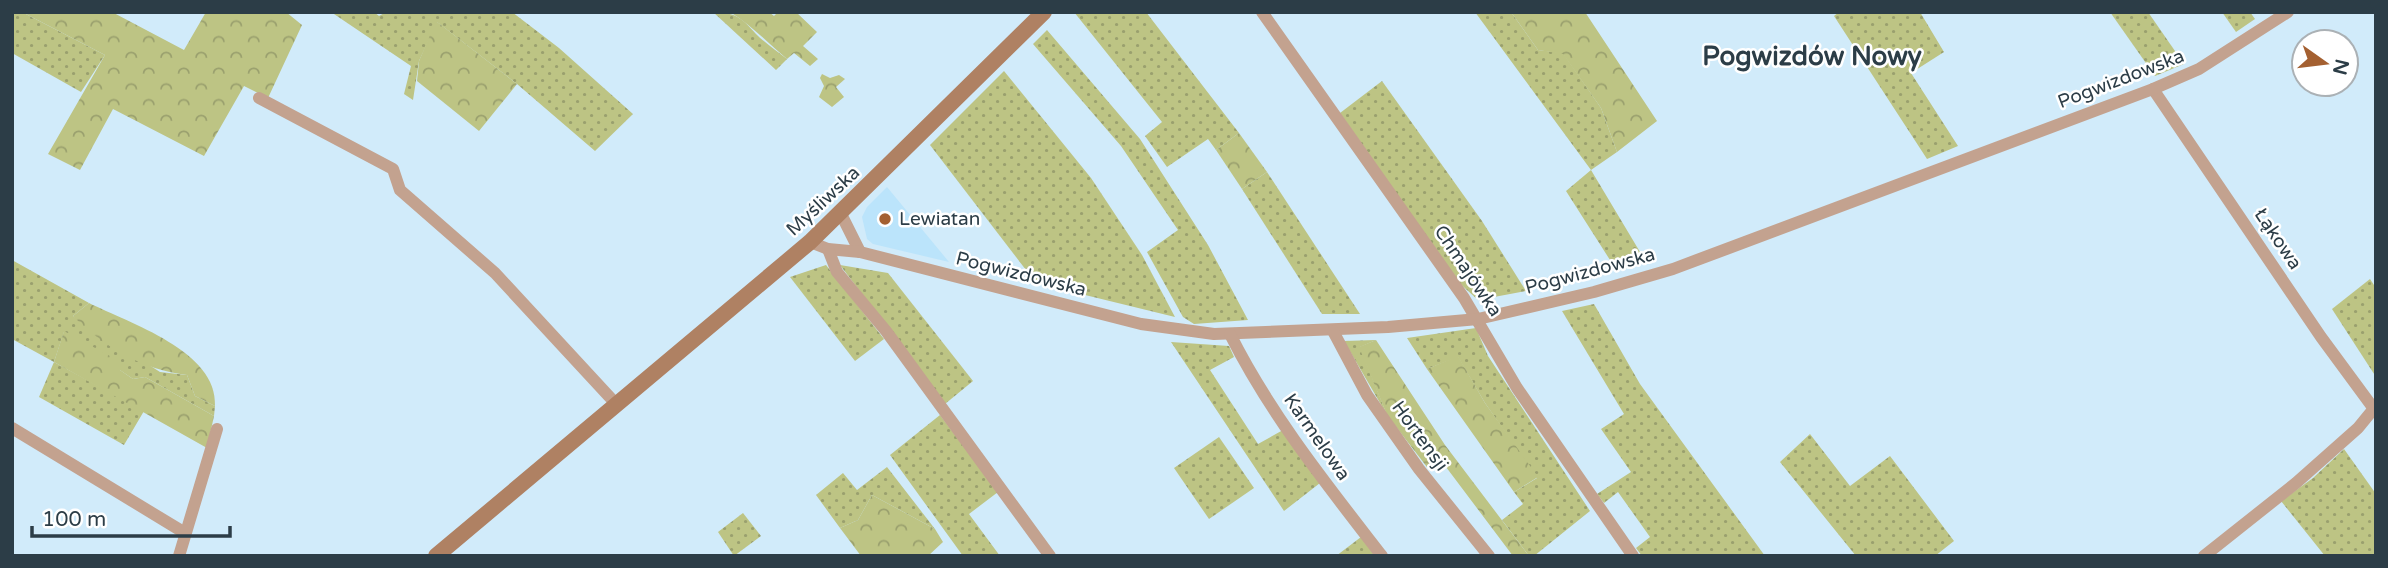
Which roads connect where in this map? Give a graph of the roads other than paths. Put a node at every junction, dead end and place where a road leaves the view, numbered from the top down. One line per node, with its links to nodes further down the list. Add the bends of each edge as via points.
1 (1044, 12): 6 (street, Myśliwska)
2 (1262, 12): 10 (street, Chmajówka)
3 (2288, 12): 4 (street, Pogwizdowska, via 2199,69)
4 (2153, 89): 10 (street, Pogwizdowska, via 1673,269); 14 (street, Łąkowa)
5 (259, 97): 13 (street, via 393,169 400,190 495,273)
6 (841, 214): 7 (street, Myśliwska); 9 (street)
7 (810, 242): 8 (street, Pogwizdowska); 13 (street, Myśliwska)
8 (828, 249): 9 (street, Pogwizdowska); 20 (street, via 837,272 886,331)
9 (860, 252): 12 (street, Pogwizdowska, via 1160,328)
10 (1478, 318): 11 (street, Pogwizdowska); 23 (street, Chmajówka, via 1517,388)
11 (1333, 331): 12 (street, Pogwizdowska); 22 (street, Hortensji, via 1367,395 1411,459)
12 (1230, 334): 21 (street, Karmelowa, via 1287,429)
13 (617, 405): 19 (street, Myśliwska)
14 (2375, 407): 24 (street, Łąkowa, via 2297,483)
15 (12, 428): 17 (street)
16 (217, 429): 17 (street)
17 (186, 533): 18 (street)
18 (179, 556)
19 (436, 556)
20 (1050, 556)
21 (1382, 556)
22 (1489, 556)
23 (1633, 556)
24 (2204, 556)

